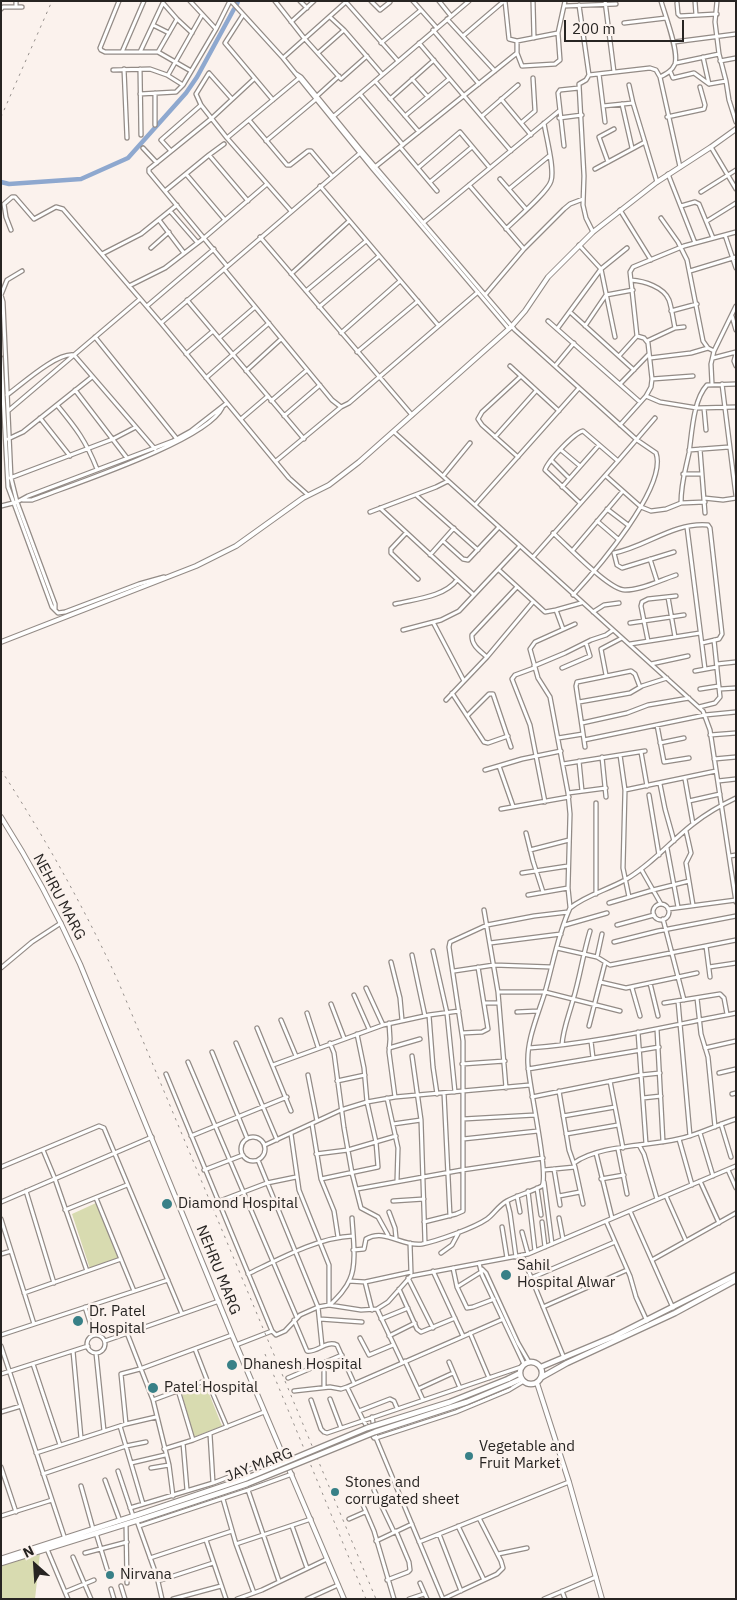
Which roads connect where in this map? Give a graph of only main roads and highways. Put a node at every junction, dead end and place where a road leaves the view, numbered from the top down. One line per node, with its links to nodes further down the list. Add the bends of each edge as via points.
1 (736, 1274): 3 (main road)
2 (736, 1280): 3 (main road, via 675,1313)
3 (600, 1346): 4 (main road); 6 (main road)
4 (541, 1367): 5 (main road, via 535,1362 524,1364); 6 (main road)
5 (520, 1373): 7 (main road); 8 (main road, JAY MARG)
6 (542, 1377): 7 (main road, via 533,1384)
7 (522, 1380): 8 (main road, JAY MARG)
8 (509, 1381): 9 (main road, JAY MARG, bridge, via 467,1402 375,1432 247,1484)
9 (140, 1518): 10 (main road, JAY MARG); 10 (main road, JAY MARG, via 133,1516)
10 (95, 1531): 11 (main road, JAY MARG)
11 (46, 1546): 12 (main road, JAY MARG); 13 (main road, JAY MARG)
12 (1, 1559)
13 (1, 1563)

